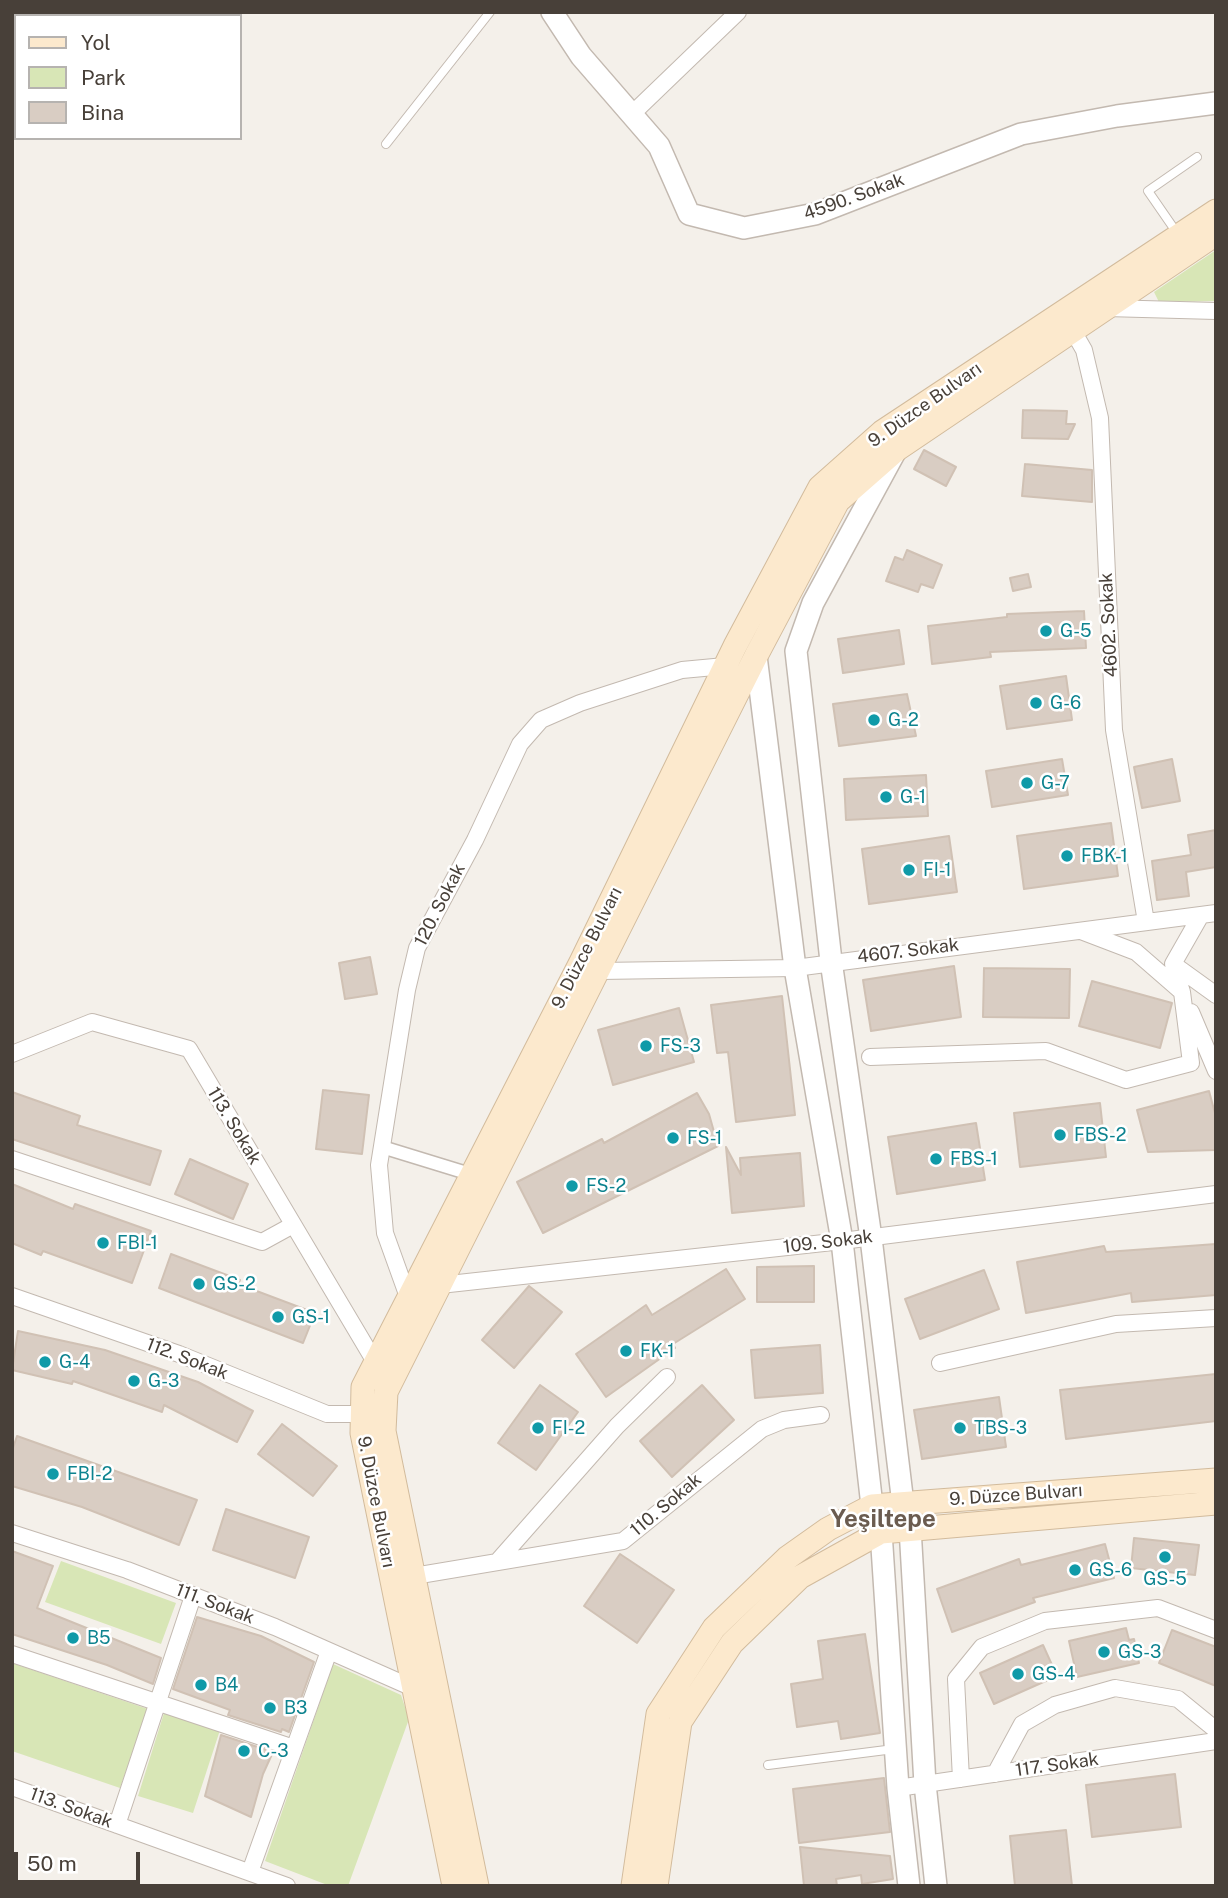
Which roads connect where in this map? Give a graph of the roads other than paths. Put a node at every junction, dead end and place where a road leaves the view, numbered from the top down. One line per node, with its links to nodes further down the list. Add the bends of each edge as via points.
1 (490, 12): 6 (lane)
2 (552, 12): 5 (street, 4590. Sokak, via 581,56)
3 (738, 12): 5 (street)
4 (1216, 103): 5 (street, 4590. Sokak, via 1021,134 815,214 744,228 689,214 659,146)
5 (632, 114)
6 (386, 144)
7 (1197, 157): 10 (lane, via 1147,191)
8 (1216, 211): 10 (main road, 9. Düzce Bulvarı)
9 (1216, 234): 11 (main road, 9. Düzce Bulvarı)
10 (1179, 236): 16 (main road, 9. Düzce Bulvarı, via 882,432 820,487)
11 (1106, 308): 12 (street); 13 (main road, 9. Düzce Bulvarı)
12 (1216, 311)
13 (1073, 331): 14 (main road, 9. Düzce Bulvarı); 18 (street, 4602. Sokak, via 1084,350 1100,418 1114,730)
14 (896, 450): 15 (main road, 9. Düzce Bulvarı, via 838,501); 20 (street, via 813,603 796,651)
15 (756, 656): 22 (street); 23 (main road, 9. Düzce Bulvarı)
16 (725, 666): 29 (street, 120. Sokak, via 682,670 580,703 541,720 520,744 417,948); 31 (main road, 9. Düzce Bulvarı, via 581,962)
17 (1208, 914): 18 (street, 4607. Sokak); 21 (street)
18 (1146, 922): 19 (street, 4607. Sokak)
19 (1079, 930): 20 (street, 4607. Sokak); 24 (street, via 1136,952)
20 (831, 961): 22 (street, 4607. Sokak); 34 (street)
21 (1173, 964): 24 (street); 25 (street)
22 (795, 968): 23 (street, 4607. Sokak); 35 (street)
23 (600, 971): 36 (main road, 9. Düzce Bulvarı)
24 (1182, 992): 27 (street, via 1191,1063 1126,1080 1046,1051); 28 (street)
25 (1216, 995)
26 (12, 1054): 33 (street, 113. Sokak, via 92,1022 189,1049)
27 (870, 1057)
28 (1216, 1071)
29 (382, 1147): 31 (street); 38 (street, 120. Sokak, via 379,1165 386,1233)
30 (12, 1159): 33 (street, via 262,1242)
31 (470, 1174): 38 (main road, 9. Düzce Bulvarı)
32 (1216, 1194): 34 (street, 109. Sokak)
33 (293, 1224): 40 (street, 113. Sokak)
34 (871, 1238): 35 (street, 109. Sokak); 47 (street)
35 (842, 1241): 36 (street, 109. Sokak); 48 (street)
36 (440, 1285): 53 (main road, 9. Düzce Bulvarı, via 386,1392 384,1431)
37 (12, 1296): 43 (street, 112. Sokak, via 179,1354 327,1415)
38 (408, 1297): 40 (main road, 9. Düzce Bulvarı)
39 (1216, 1318): 41 (street, via 1116,1324)
40 (375, 1362): 43 (main road, 9. Düzce Bulvarı, via 363,1387)
41 (940, 1363)
42 (667, 1377): 52 (street, via 617,1426)
43 (362, 1414): 58 (main road, 9. Düzce Bulvarı)
44 (821, 1415): 52 (street, 110. Sokak, via 784,1420 762,1429 623,1541)
45 (1216, 1479): 47 (main road, 9. Düzce Bulvarı)
46 (1216, 1503): 49 (main road, 9. Düzce Bulvarı)
47 (903, 1504): 48 (main road, 9. Düzce Bulvarı)
48 (872, 1506): 75 (main road, 9. Düzce Bulvarı, via 787,1558 714,1628 658,1714)
49 (910, 1528): 50 (main road, 9. Düzce Bulvarı); 67 (street)
50 (881, 1532): 63 (street); 76 (main road, 9. Düzce Bulvarı, via 800,1577 732,1643 680,1722)
51 (12, 1533): 54 (street, 111. Sokak)
52 (497, 1562): 53 (street, 110. Sokak)
53 (414, 1576): 74 (main road, 9. Düzce Bulvarı)
54 (193, 1596): 56 (street, 111. Sokak); 59 (street)
55 (1216, 1630): 66 (street, via 1158,1608 1045,1621 982,1647 956,1679)
56 (329, 1651): 58 (street, 111. Sokak); 62 (street)
57 (12, 1654): 59 (street)
58 (413, 1688): 73 (main road, 9. Düzce Bulvarı)
59 (158, 1701): 62 (street); 70 (street)
60 (1216, 1730): 65 (street, via 1178,1699 1115,1688 1055,1706 1022,1724)
61 (1216, 1741): 65 (street, 117. Sokak)
62 (294, 1748): 71 (street)
63 (895, 1749): 64 (lane); 69 (street)
64 (768, 1765)
65 (995, 1774): 66 (street, 117. Sokak)
66 (961, 1779): 67 (street, 117. Sokak)
67 (925, 1784): 69 (street, 117. Sokak); 78 (street)
68 (12, 1787): 70 (street, 113. Sokak)
69 (898, 1788): 77 (street)
70 (117, 1825): 71 (street, 113. Sokak)
71 (250, 1872): 72 (street, 113. Sokak)
72 (287, 1886)
73 (454, 1886)
74 (477, 1886)
75 (633, 1886)
76 (656, 1886)
77 (909, 1886)
78 (936, 1886)

